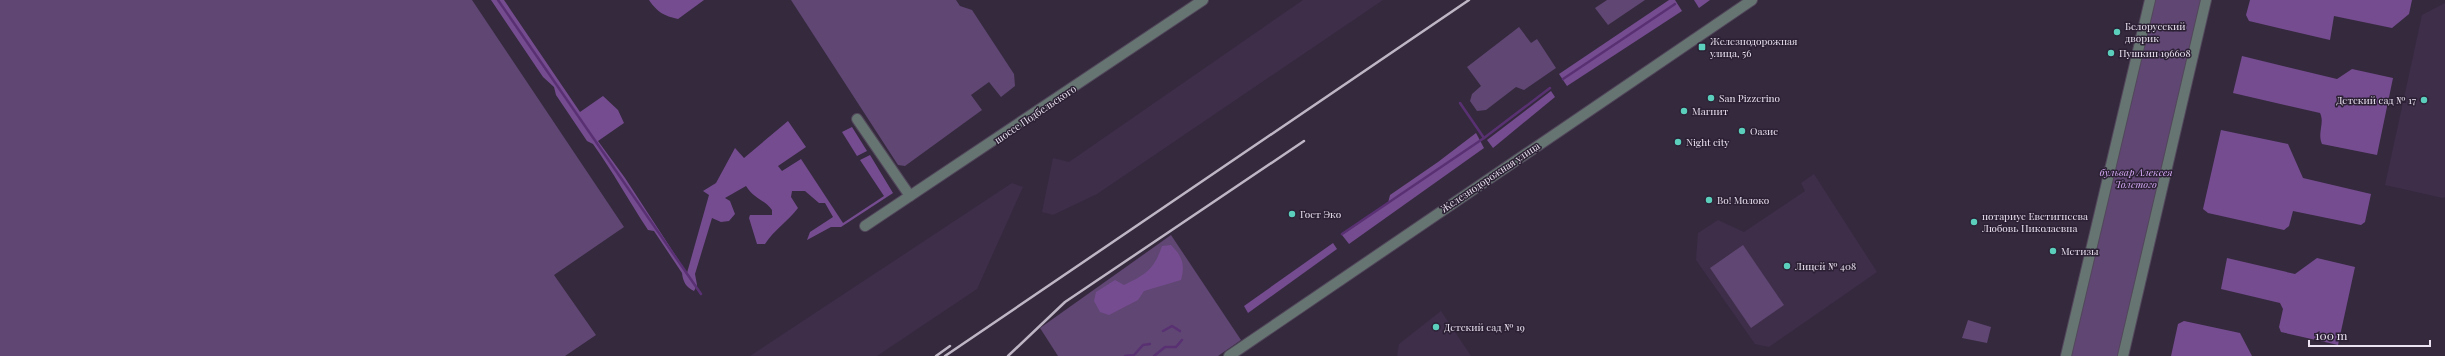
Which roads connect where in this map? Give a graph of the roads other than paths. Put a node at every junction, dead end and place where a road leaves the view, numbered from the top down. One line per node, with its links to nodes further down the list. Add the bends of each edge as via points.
1 (1204, 0): 6 (street, шоссе Подбельского)
2 (1752, 0): 8 (street, Железнодорожная улица)
3 (2150, 0): 9 (street)
4 (2206, 0): 10 (street)
5 (857, 119): 6 (street)
6 (910, 196): 7 (street, шоссе Подбельского)
7 (865, 226)
8 (1228, 356)
9 (2066, 356)
10 (2123, 356)

